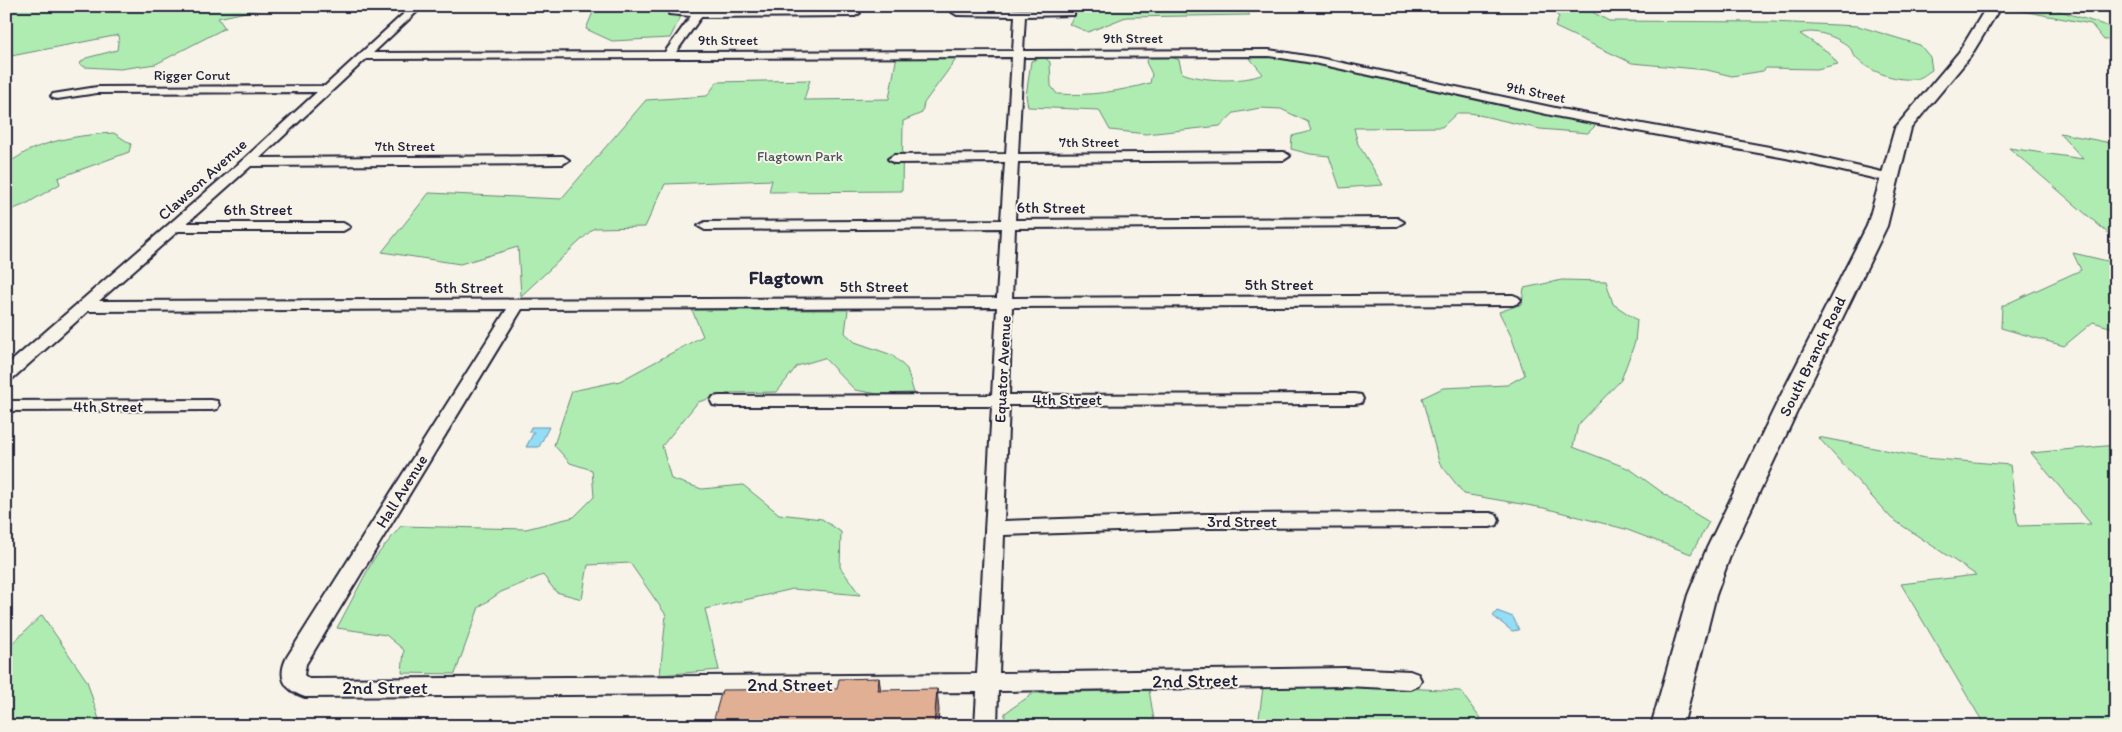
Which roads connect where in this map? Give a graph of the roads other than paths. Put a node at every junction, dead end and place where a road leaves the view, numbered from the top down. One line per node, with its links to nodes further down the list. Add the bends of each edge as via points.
1 (418, 6): 11 (street, Clawson Avenue)
2 (1994, 6): 19 (street, South Branch Road, via 1964,54 1903,128)
3 (673, 12): 8 (street)
4 (956, 12): 6 (street)
5 (856, 13): 8 (street)
6 (1020, 13): 7 (street); 9 (street, Equator Avenue)
7 (1070, 13)
8 (698, 14): 10 (street)
9 (1018, 53): 10 (street, 9th Street); 15 (street, Equator Avenue); 19 (street, 9th Street, via 1289,55)
10 (668, 55): 11 (street, 9th Street)
11 (363, 56): 12 (street, Clawson Avenue)
12 (327, 89): 13 (street, Rigger Corut, via 97,90); 18 (street, Clawson Avenue)
13 (57, 96)
14 (1284, 156): 15 (street, 7th Street)
15 (1012, 158): 16 (street, 7th Street); 21 (street, Equator Avenue)
16 (894, 159)
17 (563, 160): 18 (street, 7th Street)
18 (248, 162): 23 (street, Clawson Avenue)
19 (1890, 178): 41 (street, South Branch Road, via 1877,226 1720,548 1702,595)
20 (1397, 222): 21 (street, 6th Street)
21 (1008, 224): 22 (street, 6th Street); 26 (street, Equator Avenue)
22 (705, 226)
23 (174, 227): 24 (street, 6th Street); 28 (street, Clawson Avenue)
24 (343, 227)
25 (1513, 300): 26 (street, 5th Street)
26 (1004, 303): 27 (street, 5th Street); 30 (street, Equator Avenue)
27 (516, 305): 28 (street, 5th Street); 37 (street, Hall Avenue, via 295,662)
28 (84, 306): 29 (street, Clawson Avenue)
29 (6, 375)
30 (1000, 399): 31 (street, 4th Street); 32 (street, 4th Street); 36 (street, Equator Avenue)
31 (1355, 399)
32 (719, 401)
33 (210, 405): 34 (street, 4th Street)
34 (6, 406)
35 (1490, 520): 36 (street, 3rd Street, via 1204,521)
36 (995, 528): 39 (street, Equator Avenue)
37 (293, 680): 39 (street, 2nd Street, via 305,688)
38 (1410, 680): 39 (street, 2nd Street, via 1344,677)
39 (988, 683): 40 (street, Equator Avenue)
40 (986, 726)
41 (1667, 726)

